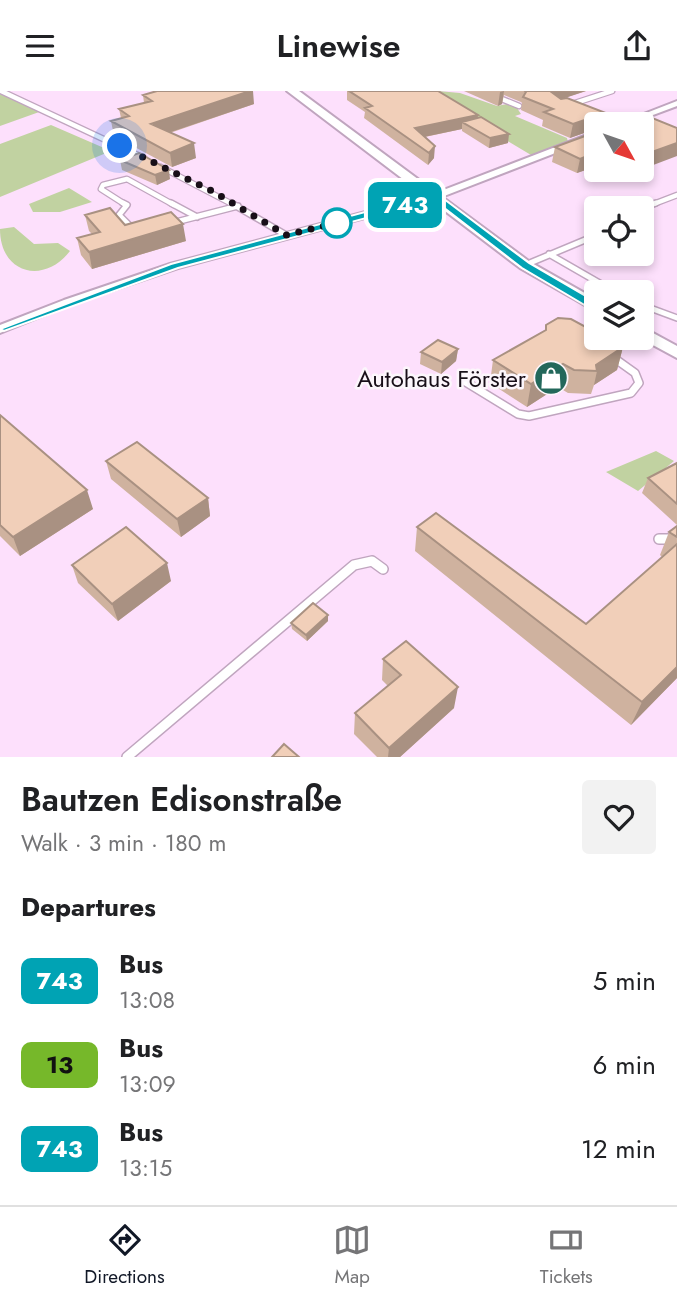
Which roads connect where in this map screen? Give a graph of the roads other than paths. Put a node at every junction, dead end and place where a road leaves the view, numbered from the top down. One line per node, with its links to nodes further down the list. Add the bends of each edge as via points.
1 (1, 91): 13 (lane)
2 (292, 91): 11 (main road)
3 (482, 91): 6 (lane)
4 (612, 91): 7 (lane)
5 (677, 103): 8 (street)
6 (519, 106)
7 (560, 108)
8 (653, 112)
9 (584, 139): 11 (street)
10 (677, 195): 12 (lane)
11 (436, 196): 17 (street); 20 (main road)
12 (654, 204)
13 (239, 206): 14 (lane); 17 (lane)
14 (197, 217): 15 (lane); 16 (lane, via 127,179 100,187 127,205 120,215 132,229)
15 (171, 224)
16 (145, 230)
17 (286, 235): 25 (street, via 120,283)
18 (584, 240): 19 (lane)
19 (549, 254): 20 (lane); 21 (lane)
20 (525, 265): 22 (main road)
21 (594, 280)
22 (584, 299)
23 (654, 309): 24 (lane)
24 (677, 318)
25 (0, 329)
26 (654, 339): 28 (main road)
27 (603, 350): 29 (lane, via 635,373 639,383 631,393 529,416)
28 (677, 353)
29 (464, 381)
30 (659, 539): 31 (lane)
31 (677, 539)
32 (383, 569): 33 (lane, via 372,561 354,565)
33 (127, 757)

